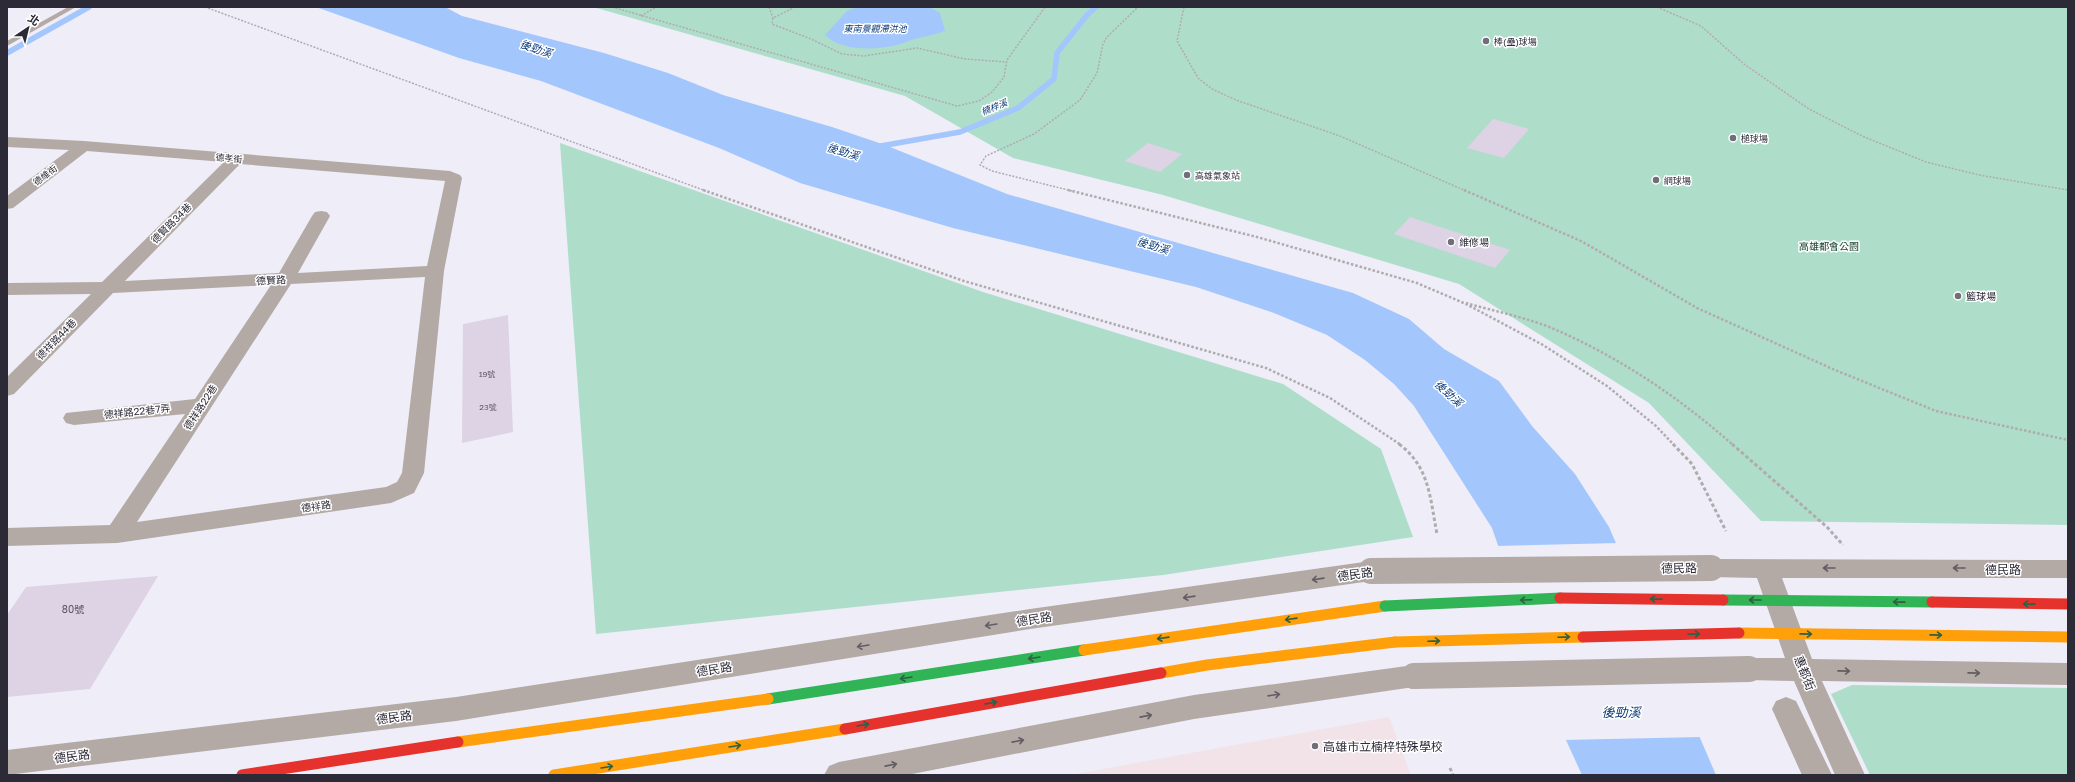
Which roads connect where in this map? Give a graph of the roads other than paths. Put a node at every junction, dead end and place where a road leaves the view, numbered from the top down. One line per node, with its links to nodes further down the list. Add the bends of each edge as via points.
1 (73, 7): 2 (lane)
2 (7, 44)
3 (7, 142): 4 (street, 德孝街)
4 (84, 146): 5 (street, 德孝街); 6 (street, 德維街)
5 (236, 158): 8 (street, 德孝街, via 454,178); 10 (street, 德賢路34巷)
6 (7, 204)
7 (321, 216): 9 (street, 德祥路22巷)
8 (435, 271): 9 (street, 德賢路); 15 (street, 德祥路, via 413,473 406,486 391,495)
9 (284, 280): 10 (street, 德賢路); 13 (street, 德祥路22巷)
10 (105, 288): 11 (street, 德賢路); 12 (street, 德祥路44巷)
11 (7, 289)
12 (7, 389)
13 (201, 405): 14 (street, 德祥路22巷7弄); 15 (street, 德祥路22巷)
14 (74, 418)
15 (117, 534): 16 (street, 德祥路)
16 (7, 537)
17 (1766, 568): 18 (street, 德民路, one-way to 17); 19 (street, 惠都街); 26 (street, 德民路, one-way to 26, bridge, via 1370,571 1030,619 456,709)
18 (2068, 569)
19 (1778, 600): 20 (street, one-way to 19); 21 (street, 惠都街); 27 (street, one-way to 27, bridge, via 1583,597 1385,606 1131,642 814,693 506,735)
20 (2068, 604)
21 (1790, 633): 22 (street, one-way to 22); 23 (street, 惠都街); 28 (street, one-way to 21, bridge, via 802,736 1207,665 1395,642)
22 (2068, 637)
23 (1803, 670): 24 (street, one-way to 24); 29 (street, one-way to 23, bridge, via 1194,707 1414,676); 31 (street, 惠都街)
24 (2068, 674)
25 (1786, 709): 30 (street)
26 (7, 763)
27 (242, 775)
28 (554, 775)
29 (839, 775)
30 (1817, 775)
31 (1850, 775)

